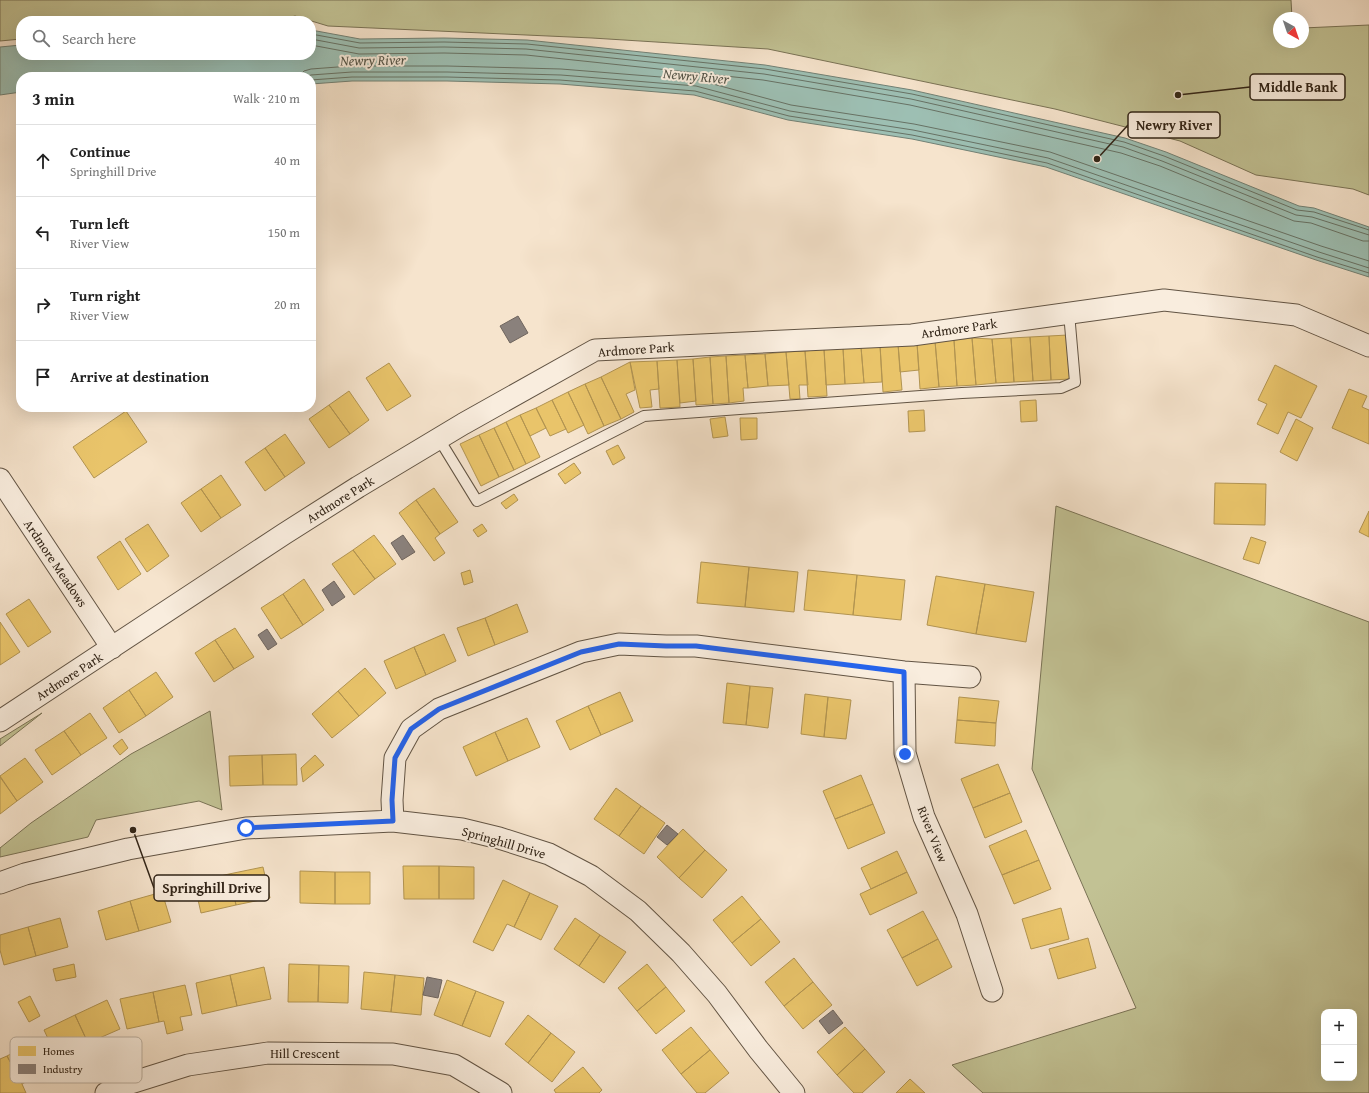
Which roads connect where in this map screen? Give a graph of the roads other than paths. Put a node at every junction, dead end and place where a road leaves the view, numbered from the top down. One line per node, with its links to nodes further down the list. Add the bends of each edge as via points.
1 (1069, 313): 2 (street, Ardmore Park, via 1164,300 1296,315); 3 (street, Ardmore Park, via 912,335 596,350); 3 (lane, via 1075,382 1061,388 644,416 477,501)
2 (1369, 346)
3 (439, 439): 5 (street, Ardmore Park, via 284,534)
4 (0, 479): 5 (street, Ardmore Meadows)
5 (112, 648): 8 (street, Ardmore Park)
6 (904, 672): 7 (street); 9 (street, via 696,646 619,644 581,652 439,709 411,729 395,758); 11 (street, River View, via 905,754 924,817 967,914)
7 (970, 677)
8 (0, 721)
9 (393, 821): 10 (street, Springhill Drive, via 246,828 128,849); 16 (street, Springhill Drive, via 462,829 499,838 549,854 591,876 638,911 681,953 717,994)
10 (0, 882)
11 (992, 991)
12 (142, 1079): 15 (street, Hill Crescent, via 188,1065 268,1053 393,1054 454,1064)
13 (131, 1083): 14 (street, Hill Crescent)
14 (106, 1093)
15 (501, 1093)
16 (794, 1093)

